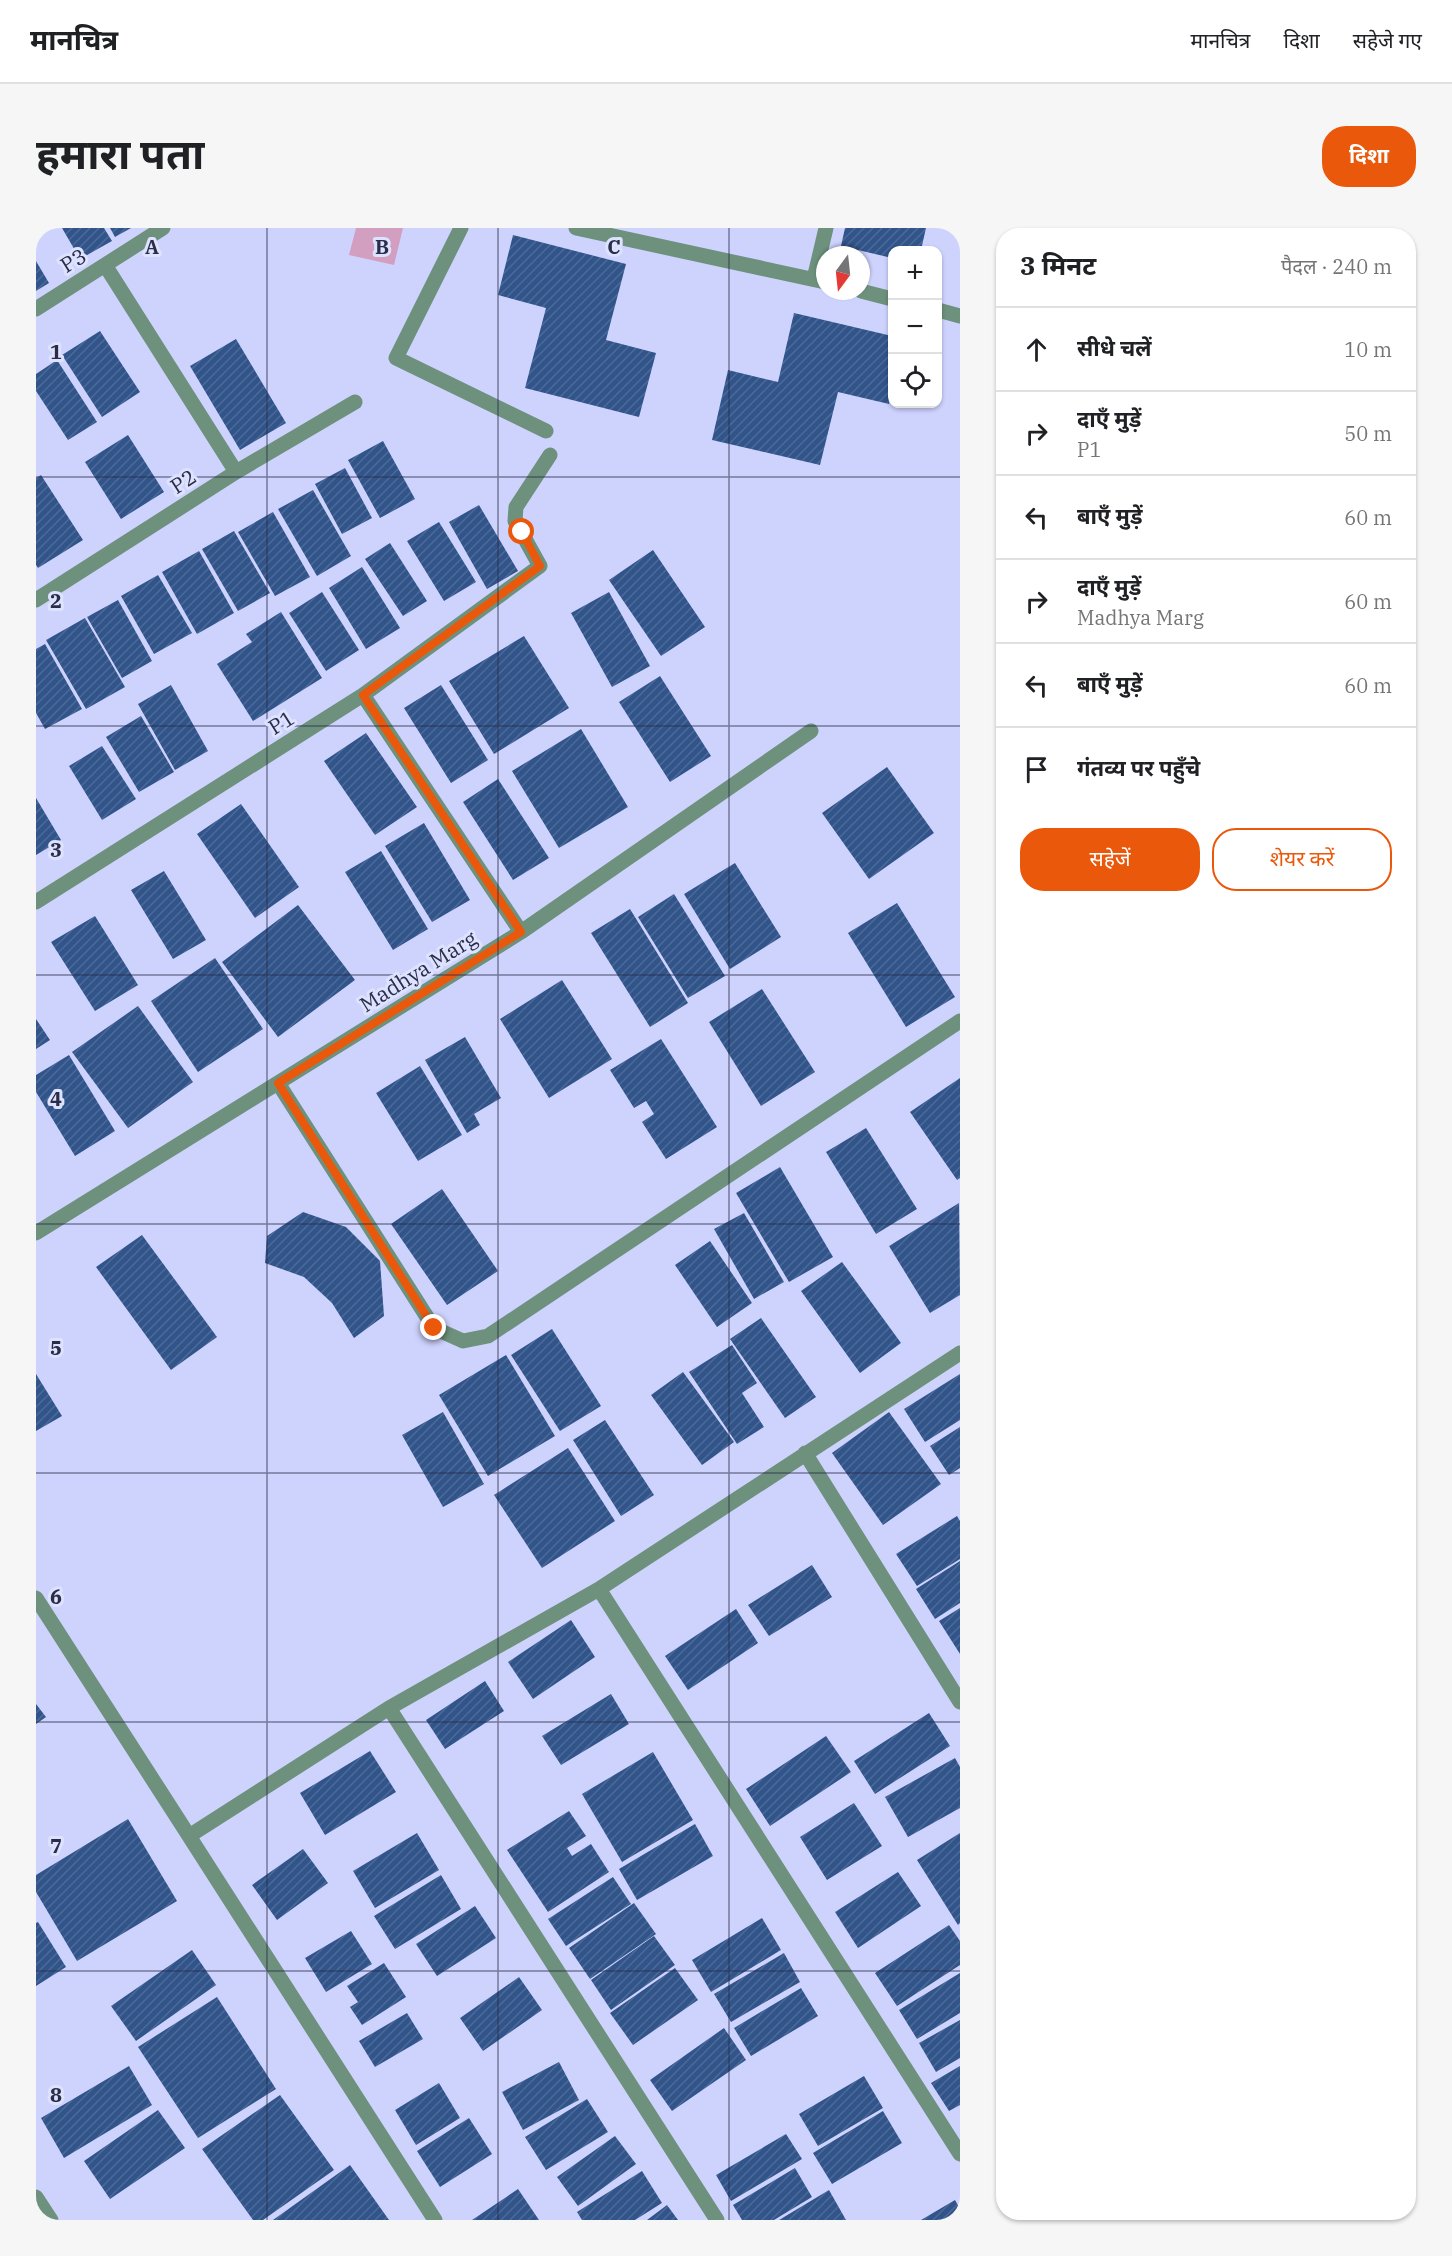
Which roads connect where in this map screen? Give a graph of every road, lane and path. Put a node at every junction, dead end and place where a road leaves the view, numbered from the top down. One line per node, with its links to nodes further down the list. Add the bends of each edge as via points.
1 (163, 228): 6 (street, P3)
2 (461, 228): 14 (street, via 396,358)
3 (576, 228): 7 (street)
4 (826, 228): 5 (street)
5 (824, 246)
6 (105, 265): 10 (street, P3); 16 (street)
7 (816, 280)
8 (870, 293): 9 (street)
9 (888, 298)
10 (36, 309)
11 (942, 311): 12 (street)
12 (960, 316)
13 (355, 402): 16 (street, P2)
14 (546, 431)
15 (550, 455): 18 (street, P1, via 516,507 515,521 540,566)
16 (236, 472): 17 (street, P2)
17 (36, 600)
18 (363, 695): 20 (street, P1); 21 (street)
19 (811, 731): 21 (street, Madhya Marg)
20 (36, 902)
21 (521, 932): 23 (street, Madhya Marg)
22 (960, 1021): 23 (street, via 488,1336 463,1341 434,1328)
23 (278, 1083): 24 (street, Madhya Marg)
24 (36, 1233)
25 (960, 1353): 26 (street)
26 (805, 1453): 27 (street); 29 (street)
27 (599, 1589): 30 (street); 32 (street)
28 (36, 1598): 31 (street)
29 (960, 1702)
30 (389, 1708): 31 (street); 36 (street)
31 (189, 1836): 35 (street)
32 (960, 2154)
33 (36, 2197): 34 (street)
34 (51, 2220)
35 (435, 2220)
36 (717, 2220)

